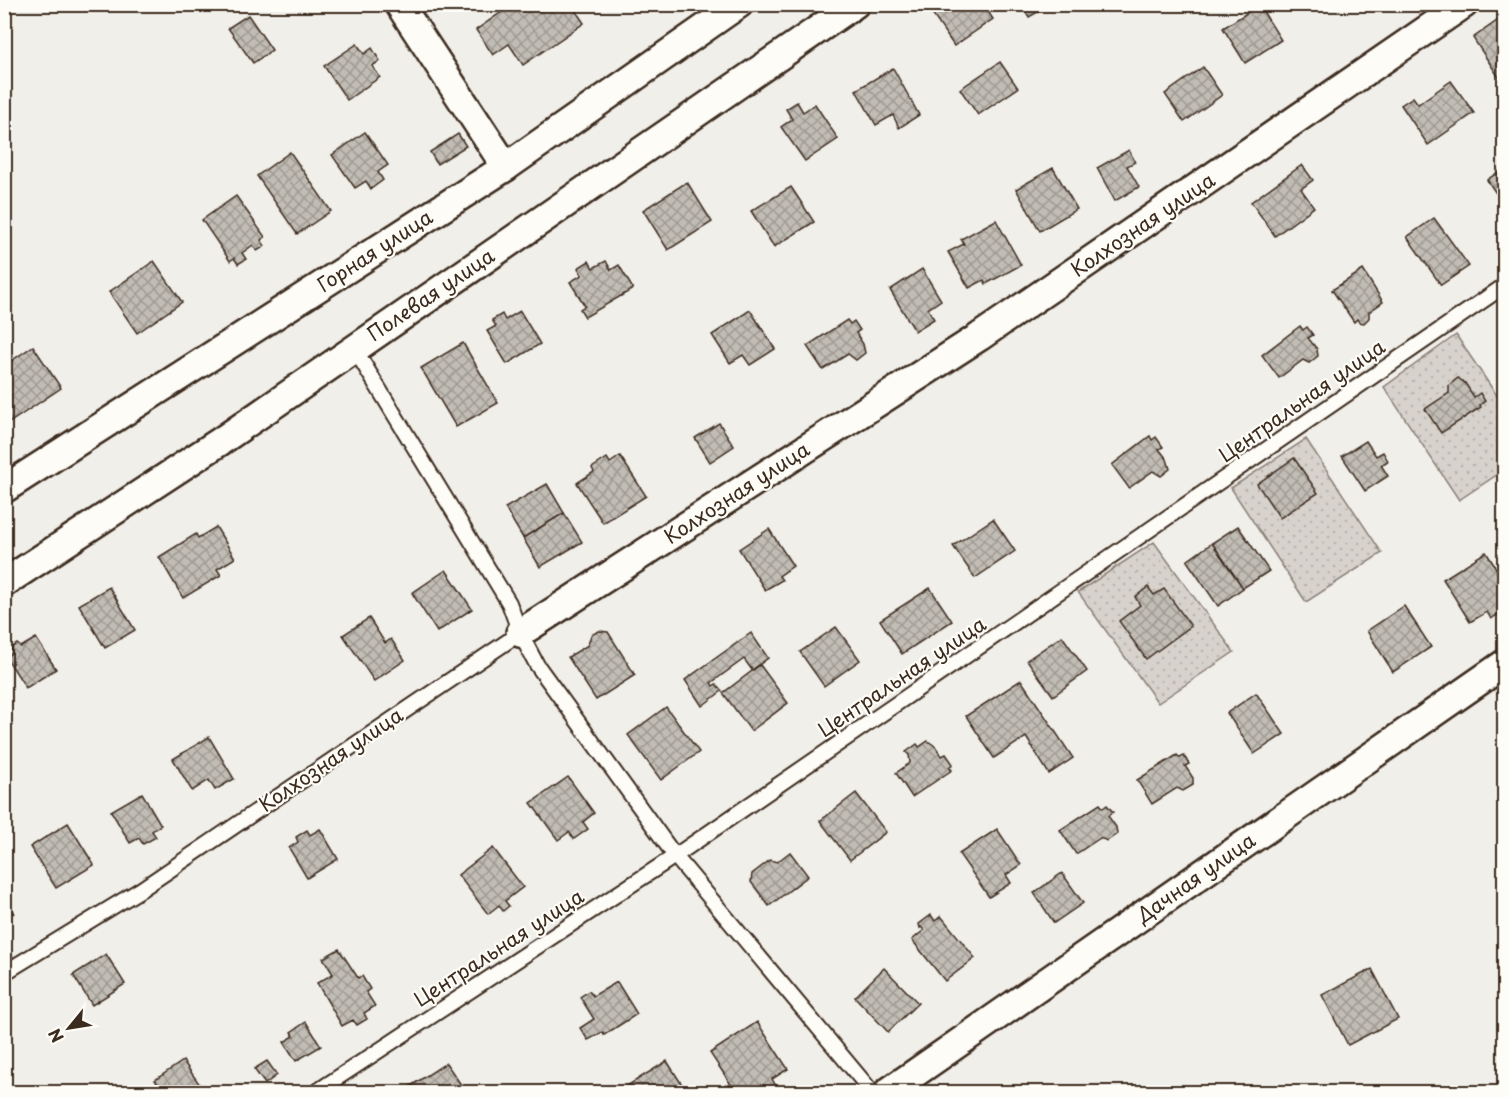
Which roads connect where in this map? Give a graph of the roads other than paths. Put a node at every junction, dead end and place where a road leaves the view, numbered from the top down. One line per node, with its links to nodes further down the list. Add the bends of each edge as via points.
1 (399, 4): 5 (street)
2 (739, 4): 5 (street, Горная улица)
3 (855, 4): 7 (street, Полевая улица)
4 (1464, 4): 10 (street, Колхозная улица, via 979,337)
5 (506, 167): 8 (street, Горная улица)
6 (1504, 286): 12 (lane, Центральная улица)
7 (354, 348): 9 (street, Полевая улица, via 221,441); 10 (lane, via 509,603)
8 (4, 489)
9 (4, 583)
10 (520, 633): 12 (lane, via 537,665); 13 (lane, Колхозная улица, via 140,890)
11 (1504, 664): 16 (street, Дачная улица)
12 (675, 856): 14 (lane, Центральная улица); 15 (lane)
13 (4, 973)
14 (316, 1092)
15 (872, 1092)
16 (888, 1092)

